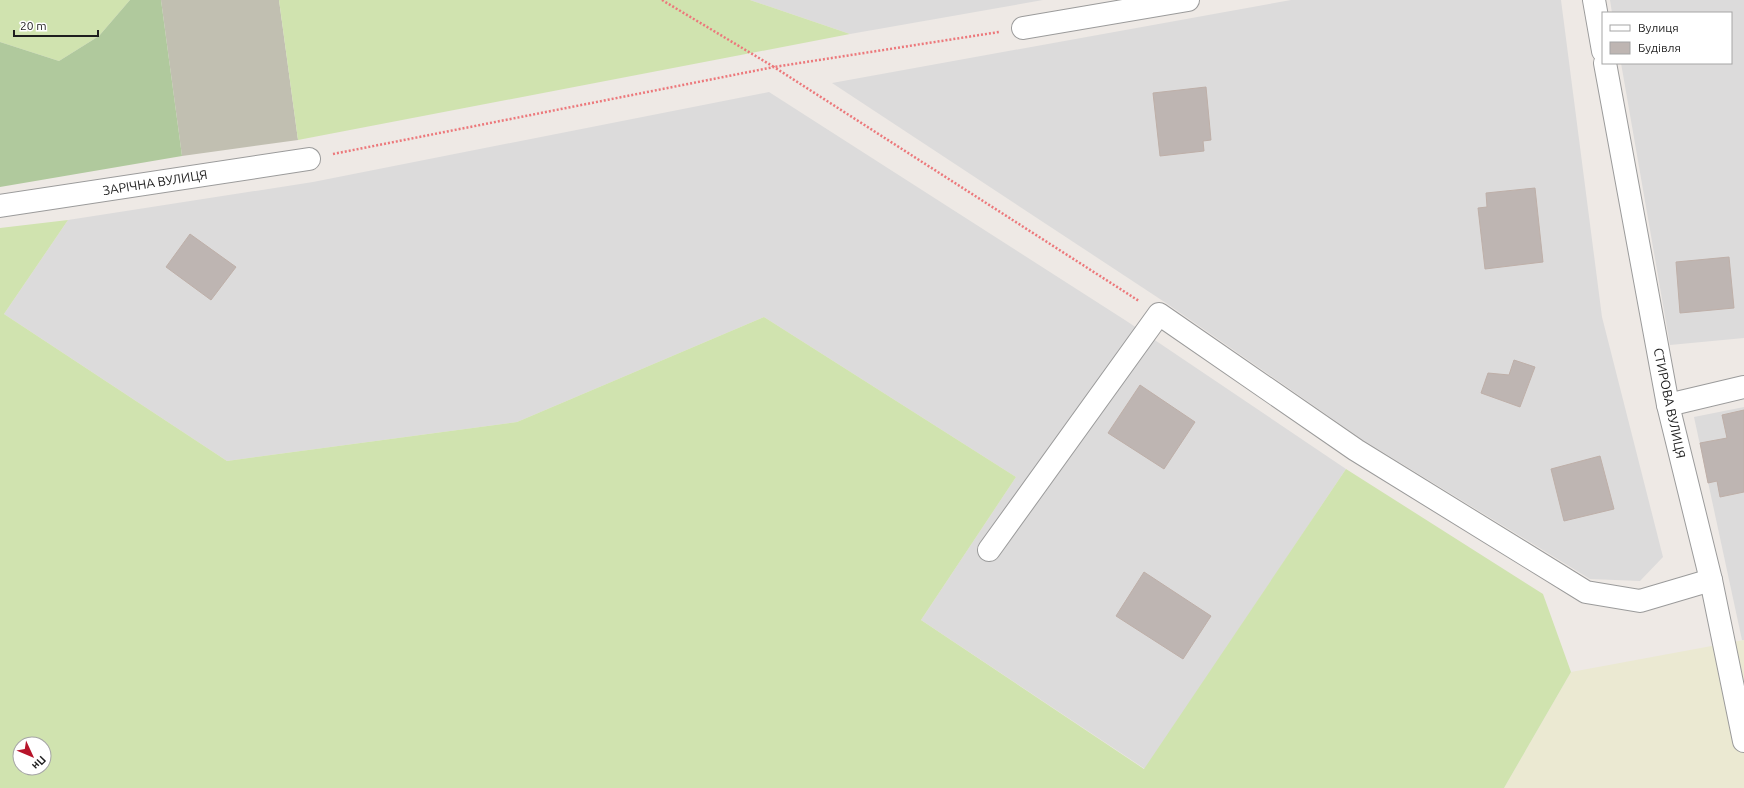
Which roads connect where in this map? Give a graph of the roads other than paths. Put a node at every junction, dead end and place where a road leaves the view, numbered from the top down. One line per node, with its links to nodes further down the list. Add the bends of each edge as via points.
1 (1188, 0): 3 (street)
2 (1594, 0): 4 (street)
3 (1023, 28)
4 (1602, 45)
5 (1605, 64): 9 (street, СТИРОВА ВУЛИЦЯ)
6 (309, 159): 7 (street, ЗАРІЧНА ВУЛИЦЯ)
7 (0, 206)
8 (1744, 387): 9 (street)
9 (1668, 405): 11 (street, СТИРОВА ВУЛИЦЯ)
10 (989, 550): 11 (street, via 1159,314 1356,450 1586,592 1640,601)
11 (1711, 580): 12 (street, СТИРОВА ВУЛИЦЯ)
12 (1744, 741)

